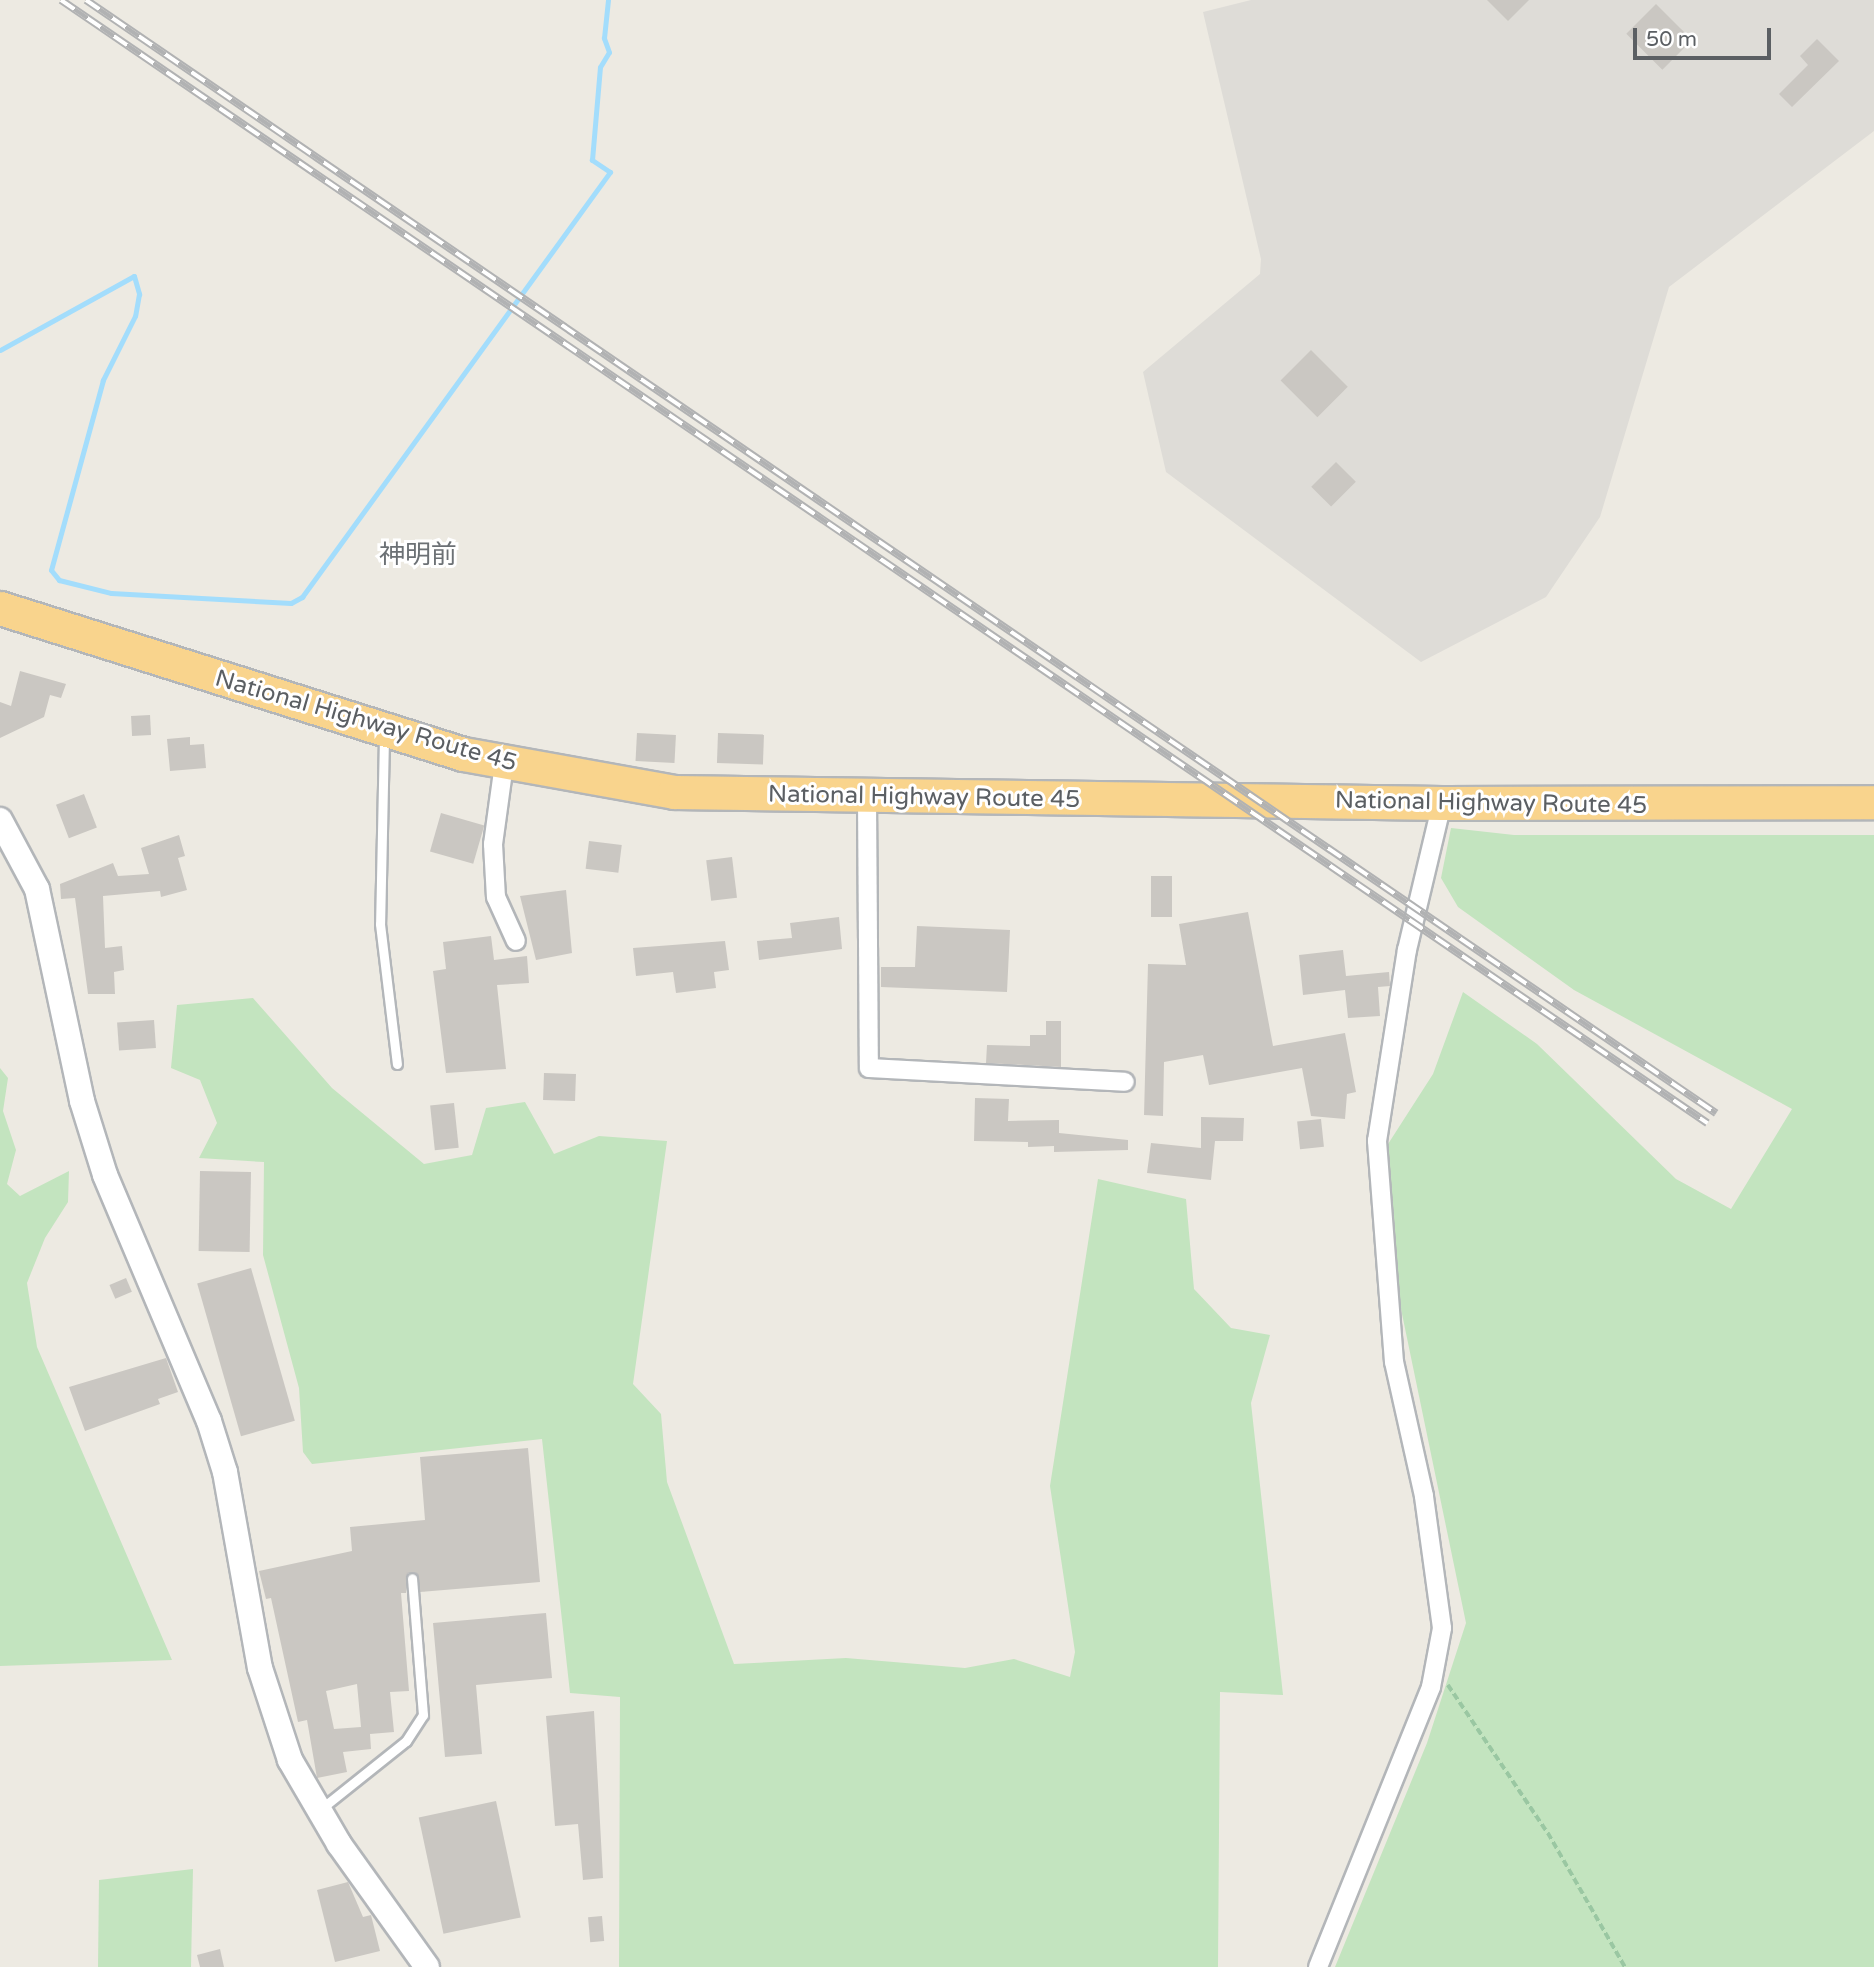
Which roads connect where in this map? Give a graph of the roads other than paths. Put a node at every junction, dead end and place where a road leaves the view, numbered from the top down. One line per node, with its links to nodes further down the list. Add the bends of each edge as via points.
1 (0, 608): 2 (highway, National Highway Route 45)
2 (384, 731): 3 (highway, National Highway Route 45); 9 (lane, via 380,924)
3 (504, 764): 4 (highway, National Highway Route 45, via 674,792); 8 (street, via 493,844 496,897)
4 (867, 798): 6 (highway, National Highway Route 45); 10 (street, via 869,1068)
5 (1874, 802): 6 (highway, National Highway Route 45)
6 (1442, 803): 14 (street, via 1406,950 1377,1141 1394,1362 1442,1595 1436,1666)
7 (0, 820): 12 (street, via 37,889 82,1101 104,1175 209,1421 225,1472 260,1668 290,1760)
8 (516, 941)
9 (397, 1064)
10 (1125, 1082)
11 (412, 1578): 12 (lane, via 423,1715 406,1741)
12 (318, 1812): 13 (street)
13 (427, 1967)
14 (1318, 1967)

